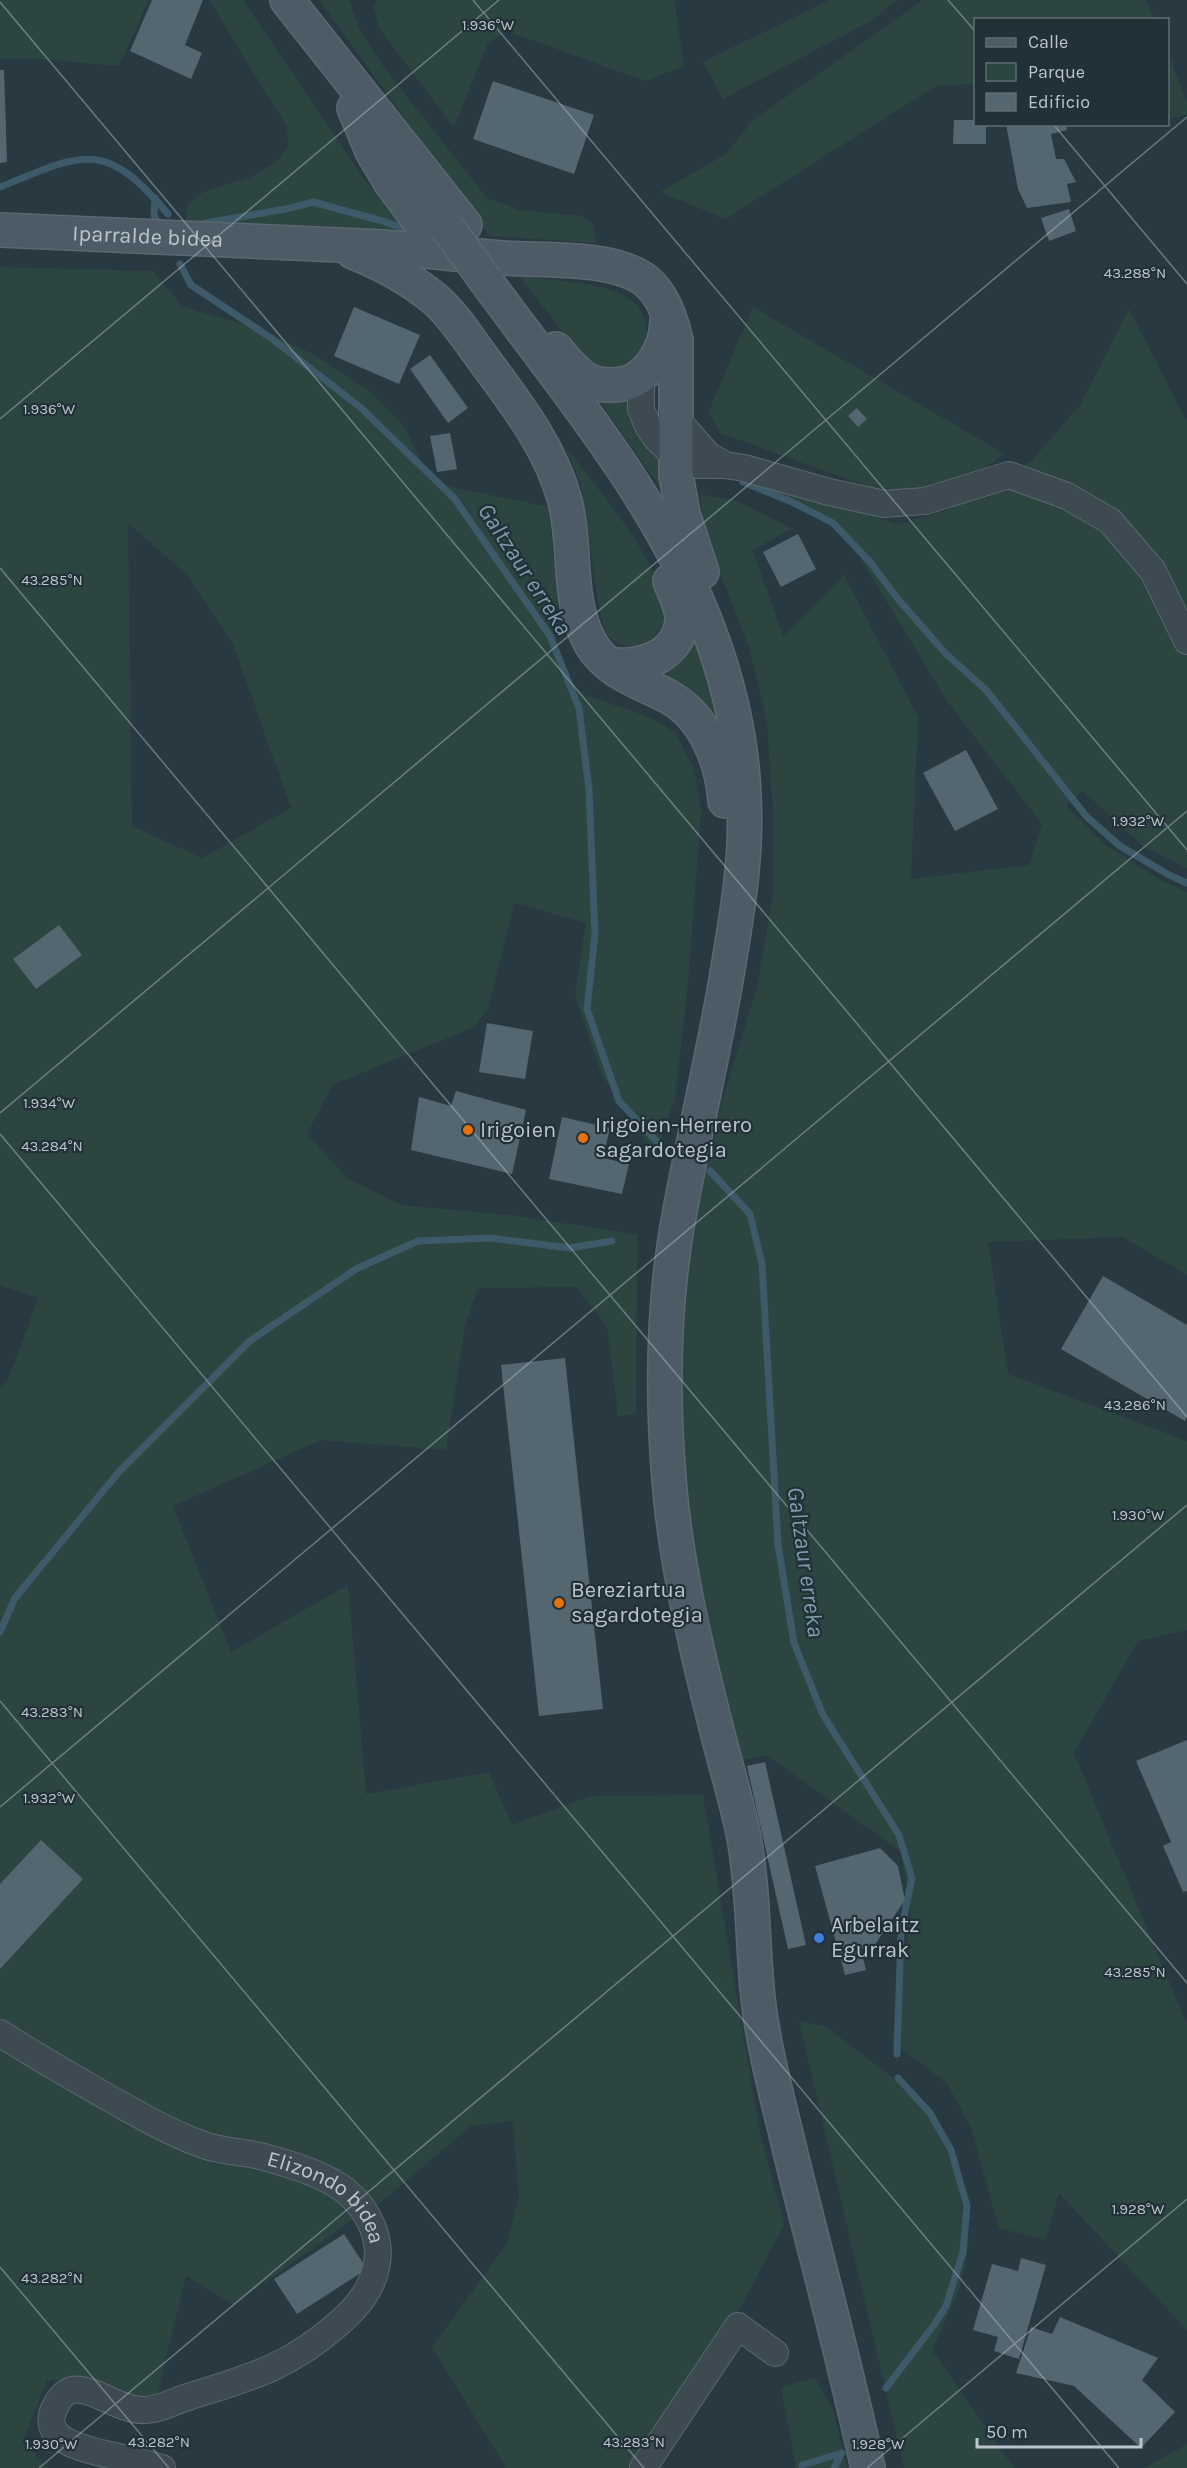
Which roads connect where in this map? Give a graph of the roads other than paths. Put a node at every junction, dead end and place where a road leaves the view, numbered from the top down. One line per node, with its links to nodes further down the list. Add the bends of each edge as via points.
1 (274, 0): 5 (street, via 354,108)
2 (287, 0): 5 (street)
3 (0, 230): 4 (street, Iparralde bidea)
4 (297, 245): 5 (street, via 337,245); 5 (street, via 361,267)
5 (443, 264): 6 (street, via 582,262 624,270 649,284); 7 (street, via 557,350 586,380 600,385); 13 (street, via 451,326 478,352 526,418 557,476 566,503 585,631 599,655); 13 (street, via 628,507 670,580 682,617 674,642 647,663 624,667); 14 (street, via 645,501 689,585 729,697 744,792)
6 (666, 310): 7 (street, via 663,342 649,369); 8 (street, via 676,340)
7 (635, 383): 8 (street); 9 (street, via 648,426)
8 (674, 416): 9 (street); 10 (street)
9 (675, 456): 10 (street, via 698,465); 11 (street)
10 (718, 466): 11 (street, via 692,478); 12 (street, via 744,468 884,504 925,501 1009,475 1067,496 1110,520 1153,571)
11 (678, 496): 14 (street, via 693,548 730,638 752,733 756,805 752,834)
12 (1187, 641)
13 (610, 664): 15 (street, via 627,678 679,703 720,762 727,835 717,942)
14 (744, 848): 15 (street, via 741,893)
15 (724, 996): 16 (street, via 676,1230 665,1340 665,1428 673,1522 714,1721 744,1837)
16 (754, 1914): 18 (street); 24 (street, via 753,1953 763,2034)
17 (0, 2032): 22 (street, Elizondo bidea, via 34,2056 157,2125 202,2145 259,2156 323,2177 362,2206 373,2226 378,2248 371,2286 345,2318 288,2361 256,2376 145,2410 124,2408 88,2392 72,2390 60,2397 52,2423 59,2437 79,2448)
18 (792, 2060): 19 (street, via 792,2093); 26 (street)
19 (839, 2296)
20 (847, 2333): 25 (street)
21 (775, 2353): 23 (street, via 738,2326)
22 (162, 2468)
23 (643, 2468)
24 (868, 2468)
25 (878, 2468)
26 (890, 2468)

